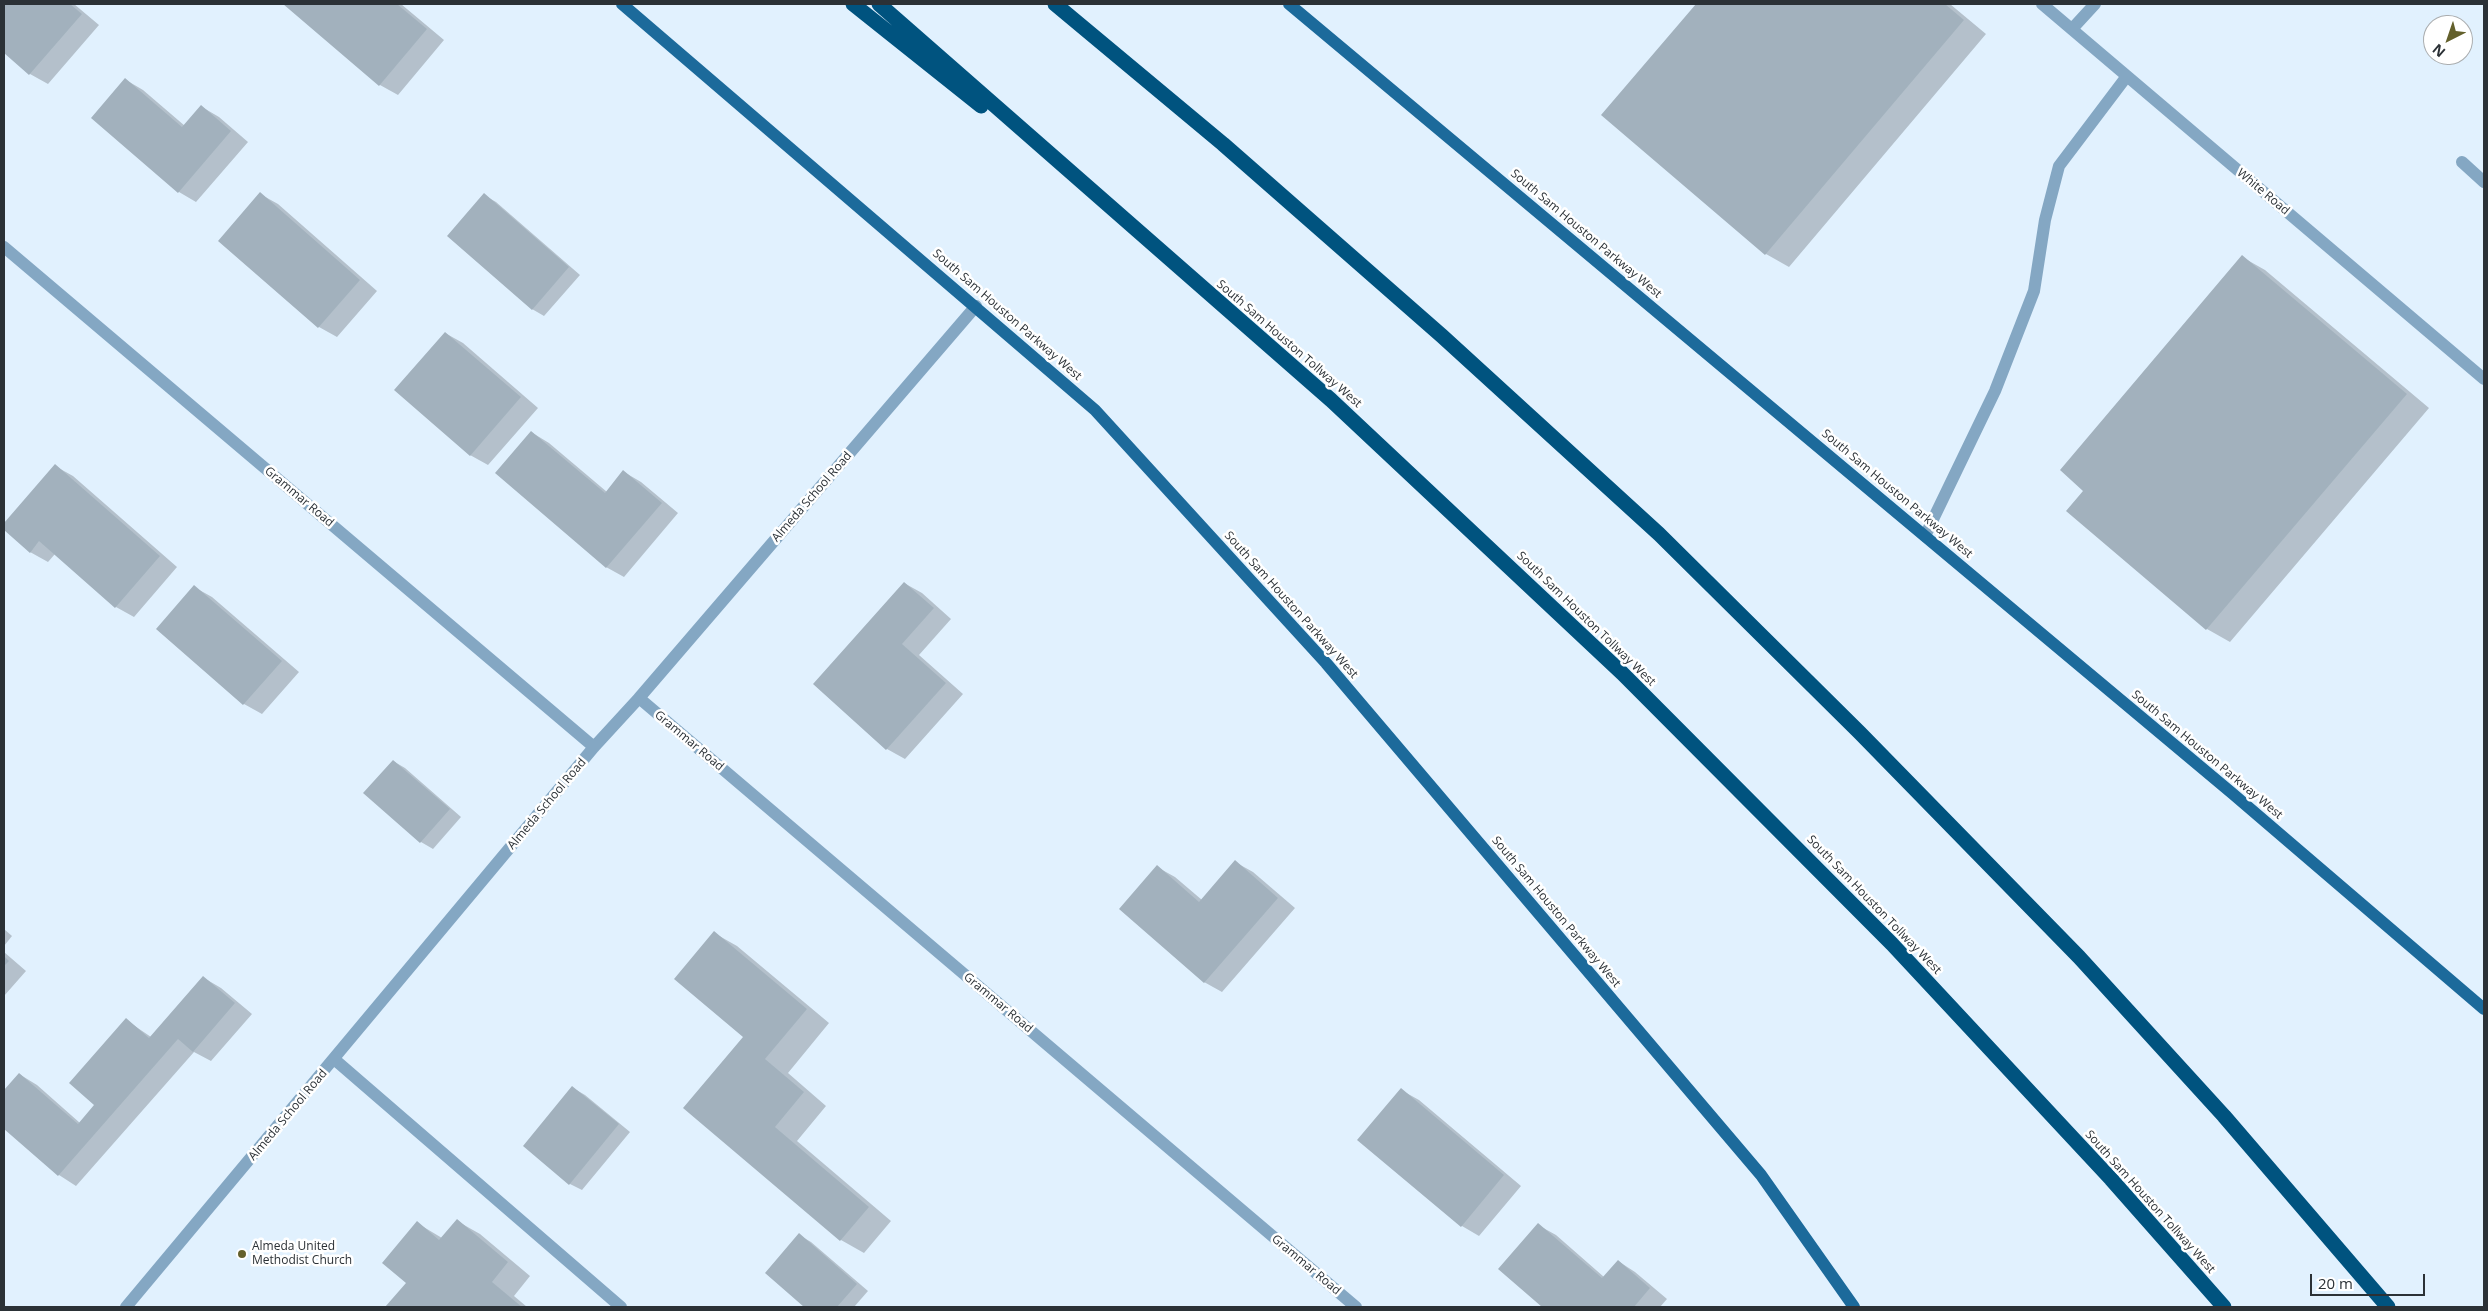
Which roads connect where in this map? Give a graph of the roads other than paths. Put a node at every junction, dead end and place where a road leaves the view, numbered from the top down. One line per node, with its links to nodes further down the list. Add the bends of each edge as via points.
1 (622, 4): 14 (main road, South Sam Houston Parkway West)
2 (853, 4): 12 (highway)
3 (879, 4): 12 (highway, South Sam Houston Tollway West)
4 (1055, 4): 26 (highway, via 1223,144 1435,329 1659,534 2079,957 2224,1116)
5 (1289, 4): 16 (main road, South Sam Houston Parkway West)
6 (2042, 4): 8 (street, White Road)
7 (2095, 4): 8 (street)
8 (2072, 29): 9 (street, White Road)
9 (2127, 76): 15 (street, White Road); 16 (street, via 2059,166 2045,220 2034,291 1995,391)
10 (2462, 162): 11 (street)
11 (2484, 182)
12 (1146, 239): 25 (highway, South Sam Houston Tollway West, via 1331,400 1629,680 1892,944 2111,1179)
13 (4, 247): 18 (street, Grammar Road)
14 (976, 306): 17 (street, Almeda School Road); 24 (main road, South Sam Houston Parkway West, via 1095,410 1326,663 1762,1175)
15 (2484, 379)
16 (1926, 536): 19 (main road, South Sam Houston Parkway West)
17 (639, 698): 18 (street, Almeda School Road); 23 (street, Grammar Road)
18 (594, 747): 20 (street, Almeda School Road)
19 (2484, 1008)
20 (334, 1059): 21 (street, Almeda School Road); 22 (street)
21 (126, 1307)
22 (621, 1307)
23 (1356, 1307)
24 (1854, 1307)
25 (2224, 1307)
26 (2388, 1307)

